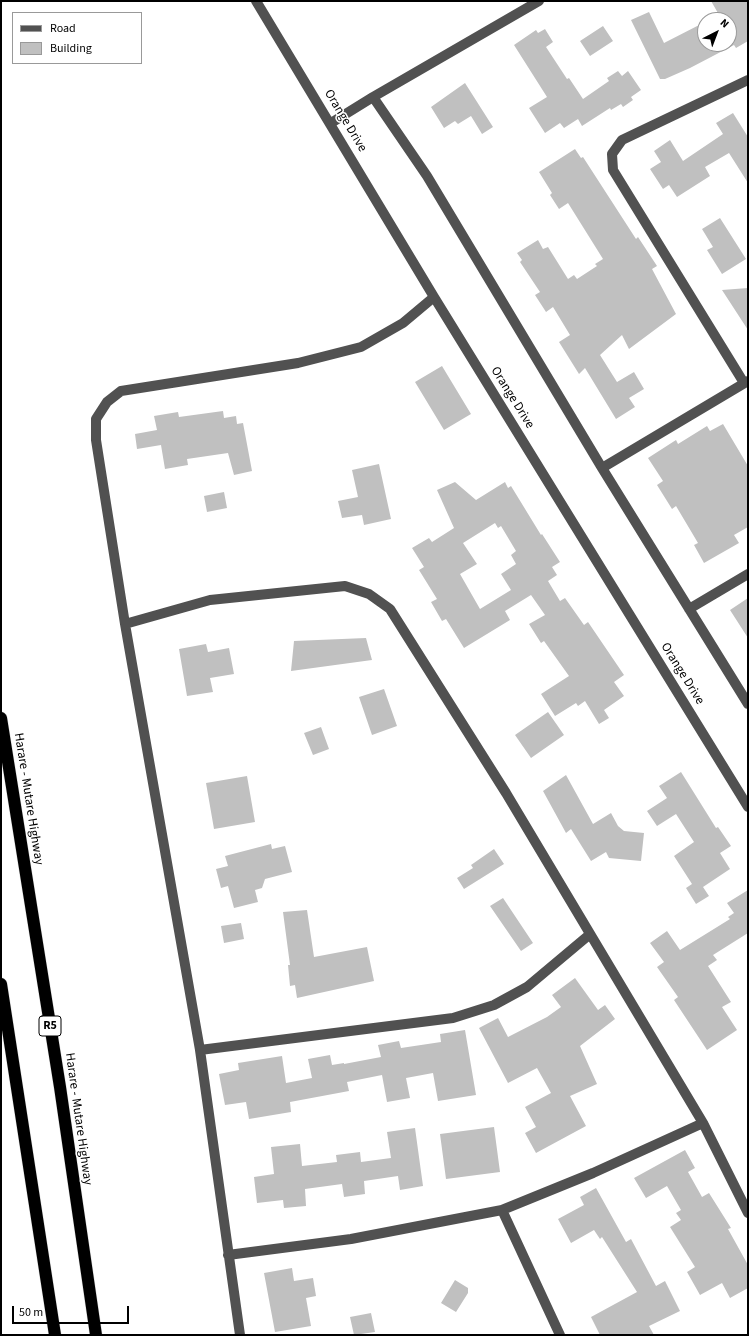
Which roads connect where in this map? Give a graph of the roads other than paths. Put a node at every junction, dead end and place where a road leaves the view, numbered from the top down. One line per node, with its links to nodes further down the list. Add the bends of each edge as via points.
1 (256, 1): 5 (street, Orange Drive)
2 (539, 1): 4 (street)
3 (748, 80): 7 (street, via 622,140 612,154 613,170)
4 (373, 97): 5 (street); 8 (street, via 427,176)
5 (331, 123): 6 (street, Orange Drive)
6 (434, 296): 11 (street, via 403,323 361,347 298,363 121,391 107,402 96,419 96,440); 14 (street, Orange Drive)
7 (746, 382): 8 (street)
8 (602, 468): 10 (street)
9 (748, 574): 10 (street)
10 (689, 609): 12 (street)
11 (125, 624): 15 (street, via 210,600 345,586 369,594 390,609 506,793); 17 (street)
12 (748, 704)
13 (1, 718): 23 (highway, Harare - Mutare Highway / R5, via 59,1079)
14 (748, 808)
15 (590, 936): 17 (street, via 527,987 494,1005 453,1018); 18 (street)
16 (1, 984): 22 (highway)
17 (200, 1050): 21 (street)
18 (703, 1123): 19 (street, via 593,1173); 20 (street)
19 (502, 1210): 21 (street, via 351,1240); 25 (street)
20 (748, 1213)
21 (228, 1255): 24 (street)
22 (55, 1335)
23 (96, 1335)
24 (240, 1335)
25 (560, 1335)

